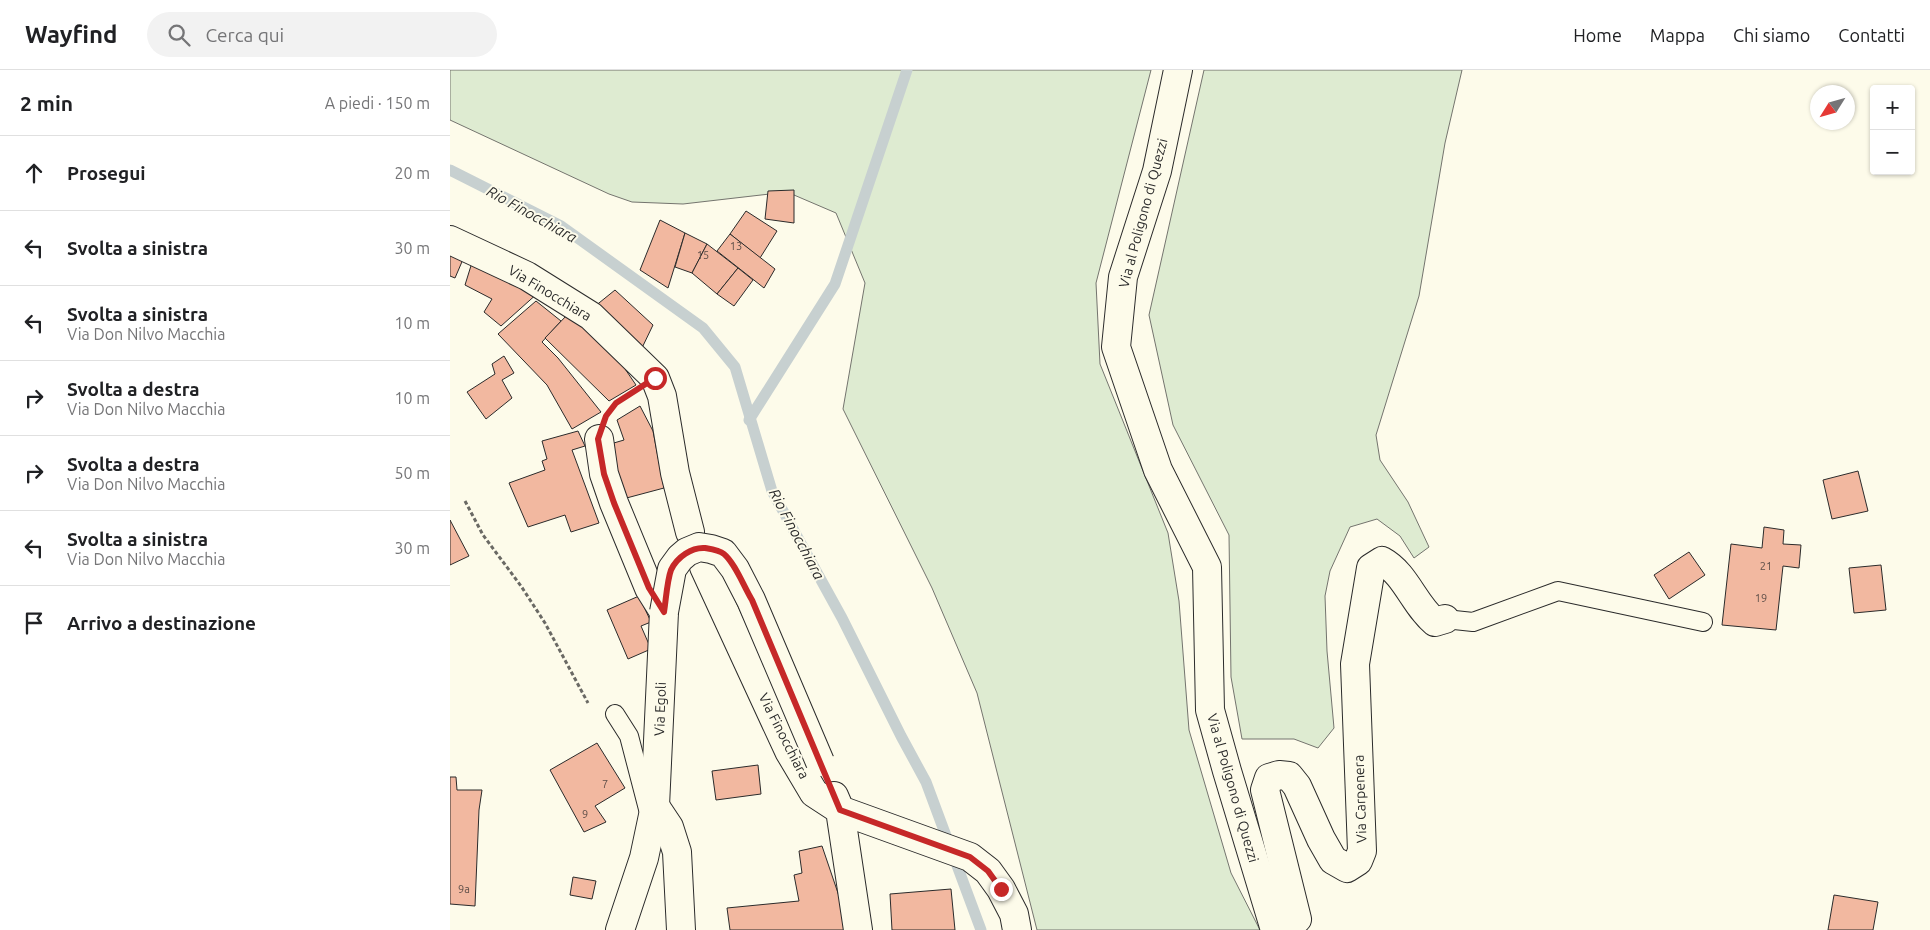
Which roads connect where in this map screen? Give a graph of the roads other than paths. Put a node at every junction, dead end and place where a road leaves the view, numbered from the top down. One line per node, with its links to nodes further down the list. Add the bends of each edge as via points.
1 (1178, 70): 16 (street, Via al Poligono di Quezzi, via 1157,172 1123,277 1116,347 1158,470 1207,567 1210,710)
2 (450, 240): 4 (street, Via Finocchiara, via 527,276 591,316 655,378 662,396 675,473)
3 (598, 439): 6 (street, via 604,474 614,503 649,588)
4 (690, 532)
5 (704, 567): 10 (street, Via Finocchiara, via 789,751 814,793)
6 (664, 612): 10 (street, Via Egoli, bridge, via 672,570 680,558 699,547 723,553 752,600); 11 (street, Via Egoli)
7 (1445, 619): 8 (lane, via 1473,622 1558,591); 17 (street, Via Carpenera, via 1435,622 1427,615 1391,566 1382,561 1371,568 1355,664 1362,851 1358,861 1347,868 1333,860 1298,786 1289,776 1269,778 1266,790 1297,919)
8 (1703, 622)
9 (615, 714): 11 (lane, via 629,736)
10 (840, 810): 14 (street); 15 (street, Via Finocchiara, via 970,857 988,871 1001,889 1014,914)
11 (654, 814): 12 (street, Via Egoli, via 644,858); 13 (street, via 669,827 677,852)
12 (620, 930)
13 (681, 930)
14 (858, 930)
15 (1017, 930)
16 (1275, 930)
17 (1286, 930)

